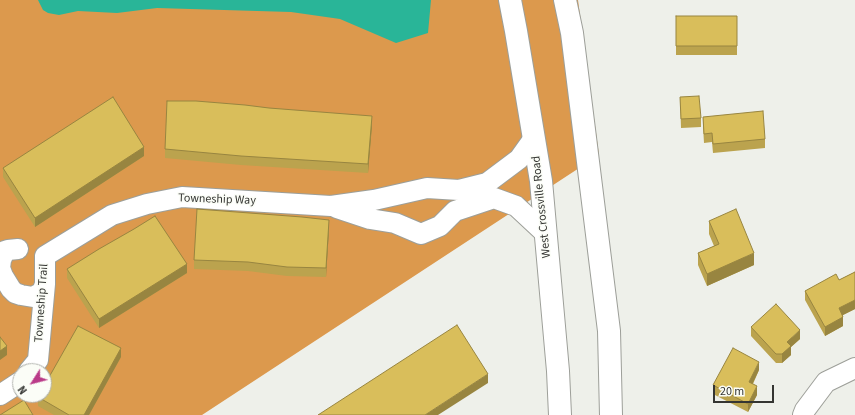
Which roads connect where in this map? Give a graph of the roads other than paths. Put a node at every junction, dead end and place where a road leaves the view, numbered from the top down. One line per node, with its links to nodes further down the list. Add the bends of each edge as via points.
1 (510, 0): 3 (main road, West Crossville Road)
2 (564, 0): 15 (main road, via 572,34 609,331)
3 (534, 138): 4 (street); 6 (main road, West Crossville Road)
4 (491, 190): 5 (street, Towneship Way, via 427,188 374,200); 5 (street, Towneship Way, via 455,211 440,226 421,234 395,223); 6 (street, via 516,206)
5 (331, 206): 8 (street, Towneship Way, via 182,197 112,215)
6 (546, 234): 14 (main road, West Crossville Road)
7 (9, 246): 8 (street, Towneship Trail); 9 (street, via 1,260 0,268 11,289 15,293 33,297 42,292)
8 (45, 256): 9 (street, Towneship Trail)
9 (45, 284): 10 (street, Towneship Trail, via 38,360)
10 (36, 363)
11 (855, 368): 16 (street, via 826,382)
12 (12, 387): 13 (street)
13 (0, 395)
14 (560, 415)
15 (611, 415)
16 (803, 415)

